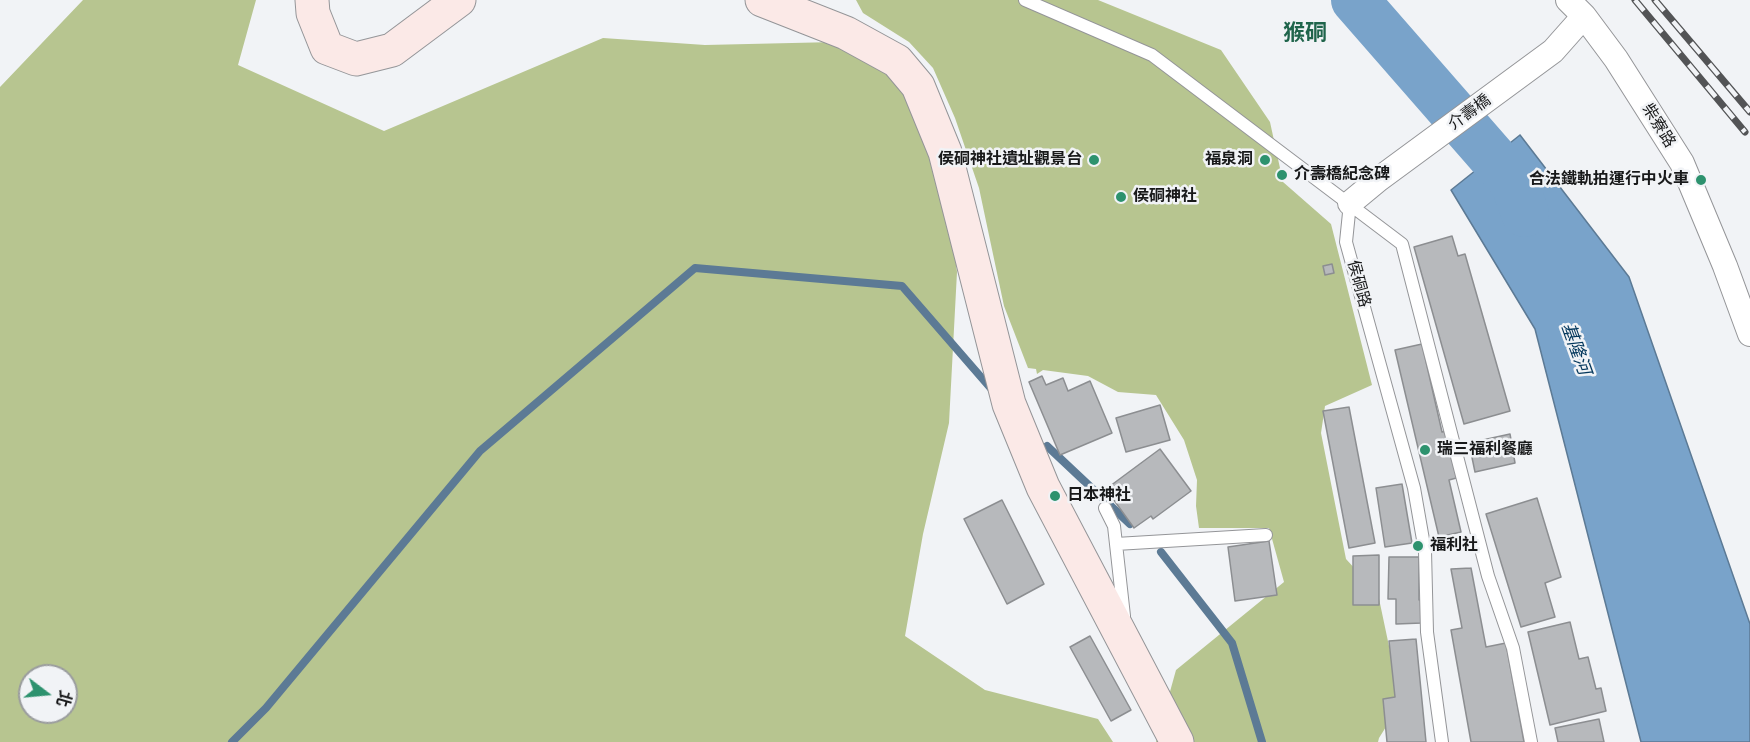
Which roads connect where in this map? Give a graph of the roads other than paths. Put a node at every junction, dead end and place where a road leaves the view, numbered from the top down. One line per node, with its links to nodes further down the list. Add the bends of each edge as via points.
1 (312, 0): 2 (street, via 327,48 356,59 392,50)
2 (459, 0)
3 (1025, 0): 6 (lane, via 1152,56)
4 (769, 3): 11 (street, via 867,44 897,61 918,86 945,152 1009,404 1043,487)
5 (1576, 8): 6 (street, 介壽橋, via 1553,51); 7 (street, 柴寮路, via 1616,59 1682,163)
6 (1350, 203): 13 (lane, 侯硐路, via 1346,242 1414,488 1425,551 1427,632); 14 (lane, via 1402,244 1488,576 1513,648)
7 (1750, 334)
8 (1105, 508): 10 (lane, via 1114,526)
9 (1266, 535): 10 (lane)
10 (1116, 544): 11 (lane)
11 (1127, 647): 12 (street)
12 (1177, 742)
13 (1442, 742)
14 (1531, 742)

